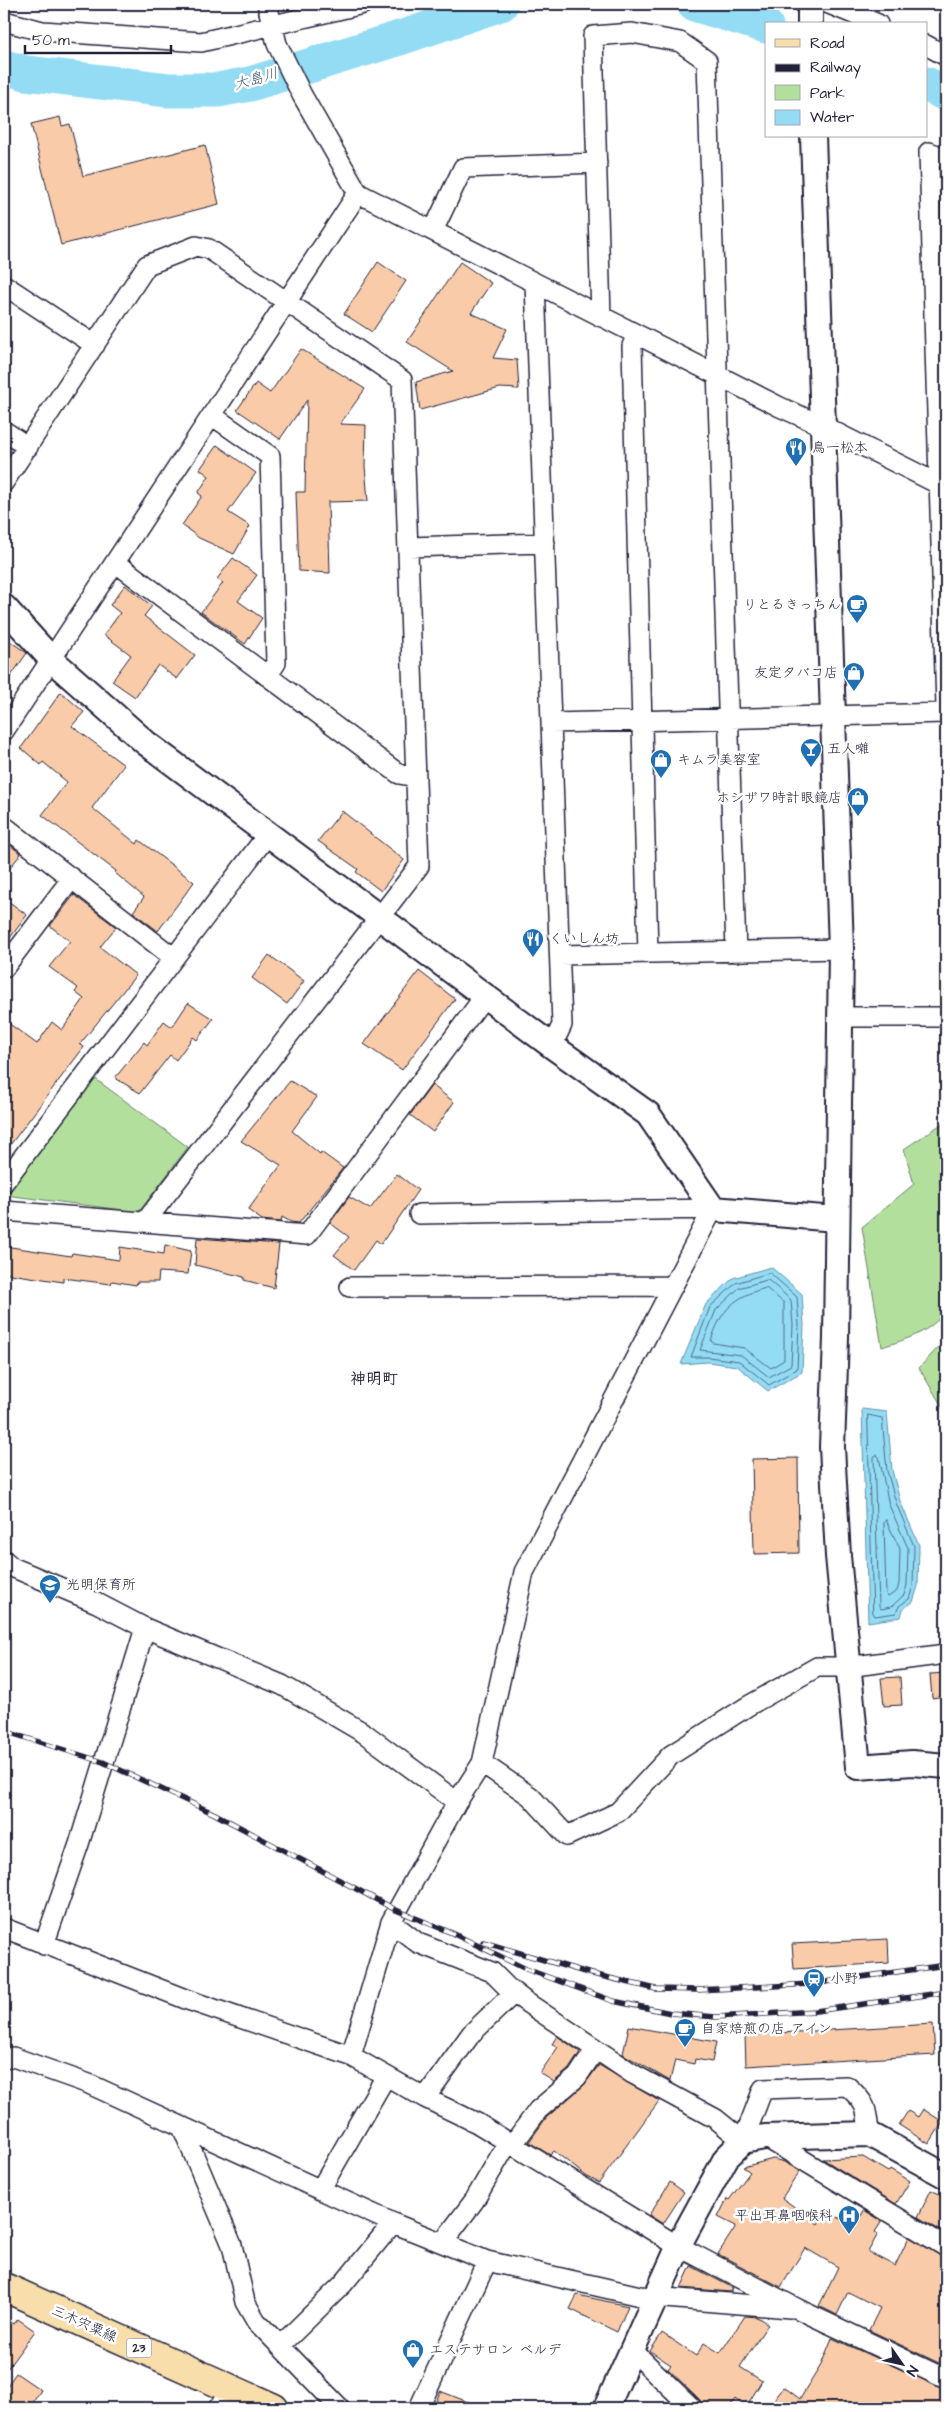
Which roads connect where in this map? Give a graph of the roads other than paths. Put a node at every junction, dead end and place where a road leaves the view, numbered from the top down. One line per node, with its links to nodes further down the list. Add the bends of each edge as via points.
1 (266, 4): 6 (street)
2 (364, 4): 6 (street)
3 (815, 10): 5 (street)
4 (4, 20): 6 (street, via 42,31 201,42)
5 (869, 22)
6 (275, 36): 12 (street, via 298,88)
7 (928, 45): 8 (street)
8 (946, 56)
9 (813, 138): 22 (street)
10 (946, 158): 26 (street, via 929,152)
11 (597, 163): 13 (street, via 463,168); 17 (street); 20 (street, via 593,36 632,33 680,42 707,61)
12 (358, 193): 13 (street); 16 (street)
13 (433, 231): 14 (street)
14 (536, 283): 17 (street); 27 (street)
15 (4, 285): 19 (street)
16 (287, 301): 19 (street, via 209,249 196,246 147,265); 21 (street); 28 (street, via 402,380)
17 (601, 317): 18 (street)
18 (637, 335): 20 (street); 37 (street, via 632,346)
19 (95, 345): 24 (street)
20 (718, 376): 22 (street); 36 (street)
21 (213, 416): 29 (street); 32 (street, via 270,456 276,663)
22 (823, 426): 26 (street); 35 (street)
23 (4, 430): 24 (street)
24 (28, 447): 25 (street)
25 (4, 482)
26 (942, 487): 33 (street)
27 (545, 543): 28 (street); 38 (street)
28 (408, 547): 40 (street)
29 (116, 563): 31 (street); 32 (street)
30 (4, 607): 31 (street)
31 (52, 660): 39 (street); 42 (street, via 146,743)
32 (267, 676): 40 (street, via 398,774)
33 (946, 707)
34 (946, 713): 35 (street)
35 (833, 714): 36 (street); 45 (street)
36 (729, 717): 37 (street); 46 (street)
37 (642, 721): 38 (street); 47 (street)
38 (552, 723): 48 (street)
39 (4, 731)
40 (416, 777): 44 (street, via 419,866)
41 (4, 826): 43 (street)
42 (268, 834): 44 (street); 49 (street)
43 (72, 878): 49 (street); 50 (street)
44 (380, 917): 51 (street); 60 (street)
45 (841, 949): 46 (street); 52 (street)
46 (736, 952): 47 (street)
47 (648, 953): 48 (street)
48 (560, 955): 54 (street, via 562,1025)
49 (174, 958): 55 (street)
50 (4, 968)
51 (484, 996): 54 (street); 60 (street, via 307,1235)
52 (840, 1017): 53 (street); 59 (street)
53 (946, 1017)
54 (552, 1046): 56 (street, via 648,1114)
55 (4, 1182)
56 (713, 1209): 58 (street); 59 (street); 61 (street)
57 (4, 1211): 60 (street)
58 (419, 1214)
59 (836, 1219): 66 (street, via 832,1447)
60 (145, 1222)
61 (673, 1286): 62 (street); 67 (street, via 524,1572)
62 (350, 1288)
63 (4, 1560): 64 (street, via 12,1567)
64 (146, 1628): 69 (street, via 282,1685 364,1733); 72 (street)
65 (946, 1654): 66 (street)
66 (847, 1667): 67 (street, via 817,1667 748,1706 671,1755 618,1812 567,1836 530,1796); 68 (street, via 858,1767 912,1763)
67 (482, 1763): 69 (street)
68 (946, 1766)
69 (457, 1802): 70 (street)
70 (390, 1922): 73 (street, via 418,1943 492,1972); 75 (street)
71 (4, 1928): 72 (street)
72 (44, 1945): 75 (street, via 188,2000)
73 (514, 1993): 74 (street); 78 (street, via 471,2034)
74 (596, 2049): 81 (street, via 633,2074); 82 (street, via 578,2078 538,2110)
75 (350, 2056): 77 (street)
76 (4, 2060): 79 (street, via 13,2057 88,2084)
77 (386, 2076): 78 (street); 84 (street)
78 (425, 2098): 82 (street)
79 (182, 2127): 84 (street); 93 (street, via 232,2245 245,2302 256,2321)
80 (869, 2134): 81 (street); 81 (street, via 867,2110 861,2098 847,2086 763,2089); 83 (street)
81 (754, 2139): 87 (street, via 726,2158); 88 (street)
82 (511, 2143): 86 (street); 87 (street)
83 (946, 2176)
84 (320, 2190): 85 (street)
85 (393, 2223): 86 (street); 93 (street, via 343,2284)
86 (443, 2242): 89 (street)
87 (678, 2246): 91 (street); 92 (street)
88 (946, 2247)
89 (487, 2261): 91 (street); 99 (street)
90 (4, 2287): 96 (main road, 三木宍粟線 / 23)
91 (656, 2298): 92 (street); 94 (street)
92 (798, 2309): 95 (street)
93 (280, 2346): 98 (street)
94 (632, 2350): 100 (street); 101 (street)
95 (946, 2379)
96 (225, 2399): 97 (main road, 三木宍粟線 / 23)
97 (274, 2408)
98 (340, 2408)
99 (419, 2408)
100 (606, 2408)
101 (692, 2408)

